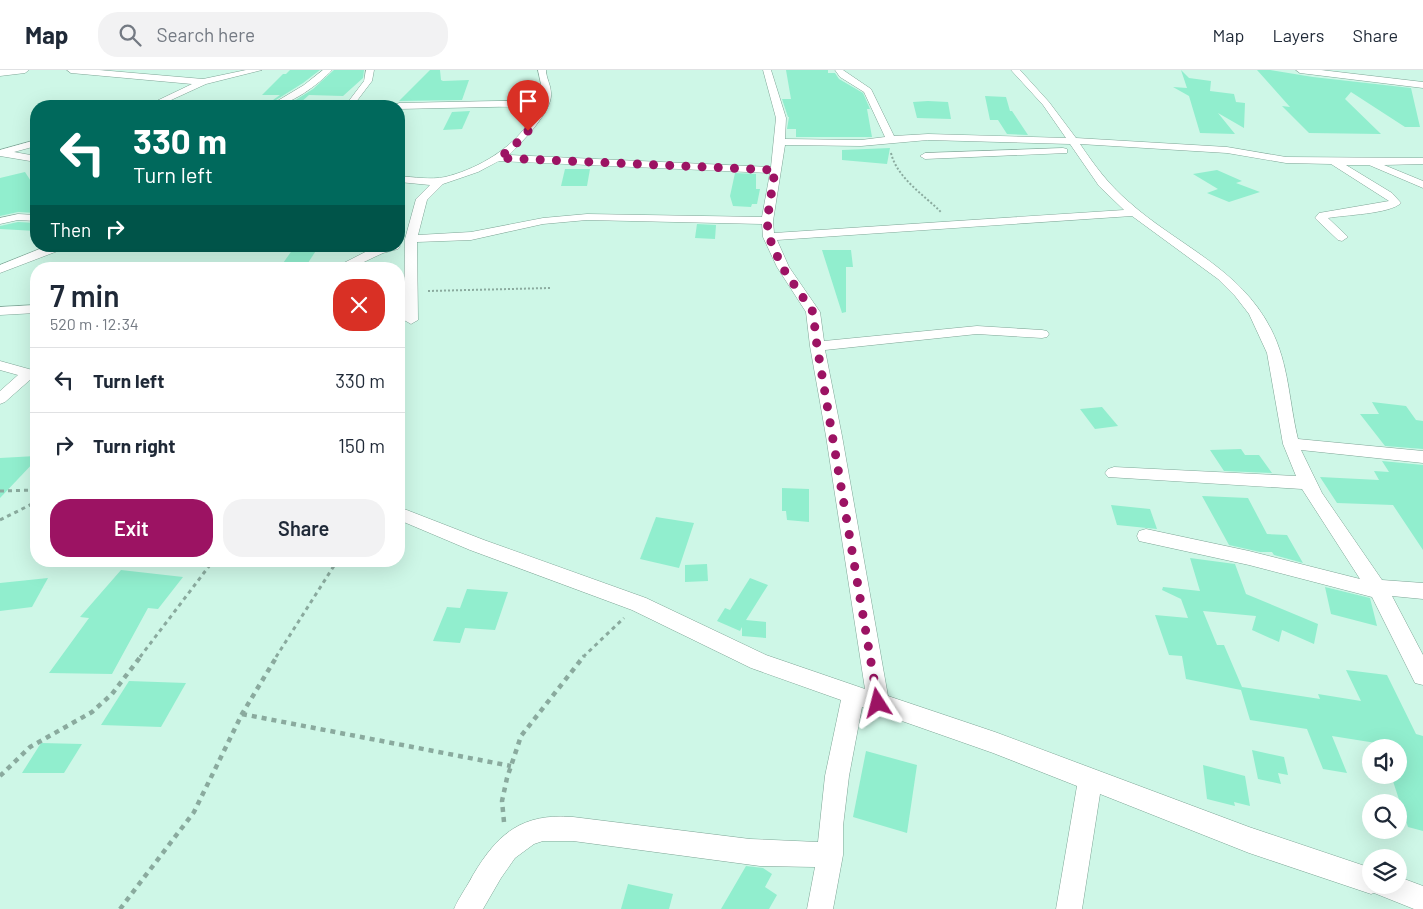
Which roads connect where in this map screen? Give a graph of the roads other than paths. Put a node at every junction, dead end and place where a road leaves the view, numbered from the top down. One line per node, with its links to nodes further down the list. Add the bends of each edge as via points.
1 (21, 70): 2 (street); 14 (street)
2 (25, 70)
3 (71, 70): 16 (street)
4 (151, 70): 16 (street)
5 (258, 70): 13 (street)
6 (328, 70): 20 (street)
7 (370, 70): 21 (street, via 368,81)
8 (542, 70): 22 (street, via 547,94)
9 (767, 70): 25 (street, via 781,118)
10 (839, 70): 24 (street, via 868,92)
11 (1015, 70): 27 (street, via 1043,99)
12 (1301, 70): 15 (street)
13 (246, 71): 17 (street)
14 (0, 73)
15 (1352, 73): 18 (street)
16 (139, 74): 17 (street)
17 (204, 82): 19 (street)
18 (1423, 85)
19 (164, 100)
20 (284, 100)
21 (354, 100)
22 (545, 103): 23 (street); 31 (street, via 528,131)
23 (405, 106)
24 (890, 139): 25 (street, via 861,144); 27 (street, via 928,137)
25 (780, 142): 35 (street)
26 (30, 145): 28 (street)
27 (1076, 146): 29 (street); 33 (street, via 1227,150 1270,158); 39 (street, via 1108,189)
28 (0, 153): 30 (street)
29 (925, 156)
30 (30, 158)
31 (499, 158): 35 (street); 37 (street)
32 (1423, 161): 34 (street)
33 (1334, 162): 34 (street); 44 (street, via 1388,195 1395,203 1323,215 1324,222)
34 (1368, 162): 38 (street)
35 (775, 170): 42 (street)
36 (405, 179): 37 (street)
37 (439, 182): 45 (street, via 422,199)
38 (1423, 185)
39 (1133, 213): 43 (street); 59 (street, via 1213,268 1254,312 1266,333 1276,363)
40 (30, 218): 41 (street)
41 (0, 221)
42 (767, 221): 43 (street); 45 (street, via 587,217 543,221 471,236)
43 (769, 237): 54 (street, via 782,267 813,312)
44 (1342, 237)
45 (407, 242): 52 (street)
46 (44, 252): 49 (street)
47 (375, 252): 48 (street)
48 (353, 262)
49 (0, 269)
50 (30, 309): 51 (street)
51 (0, 311)
52 (411, 320)
53 (1042, 334): 54 (street, via 977,330)
54 (817, 346): 69 (street)
55 (0, 365): 56 (street)
56 (30, 374)
57 (30, 376): 58 (street)
58 (0, 399)
59 (1291, 444): 60 (street); 62 (street)
60 (1423, 457)
61 (1114, 473): 62 (street)
62 (1307, 483): 65 (street)
63 (405, 515): 68 (street, via 639,604 759,662)
64 (1146, 536): 65 (street)
65 (1377, 589): 66 (street); 67 (street)
66 (1423, 591)
67 (1423, 676)
68 (853, 695): 69 (street); 71 (street, via 837,776 830,826)
69 (878, 703): 70 (street)
70 (1090, 780): 72 (street, via 1249,840); 77 (street)
71 (830, 855): 75 (street, via 752,853 654,838 540,829 523,836 506,850); 76 (street)
72 (1362, 878)
73 (1407, 893): 74 (street)
74 (1423, 899)
75 (467, 909)
76 (820, 909)
77 (1069, 909)

